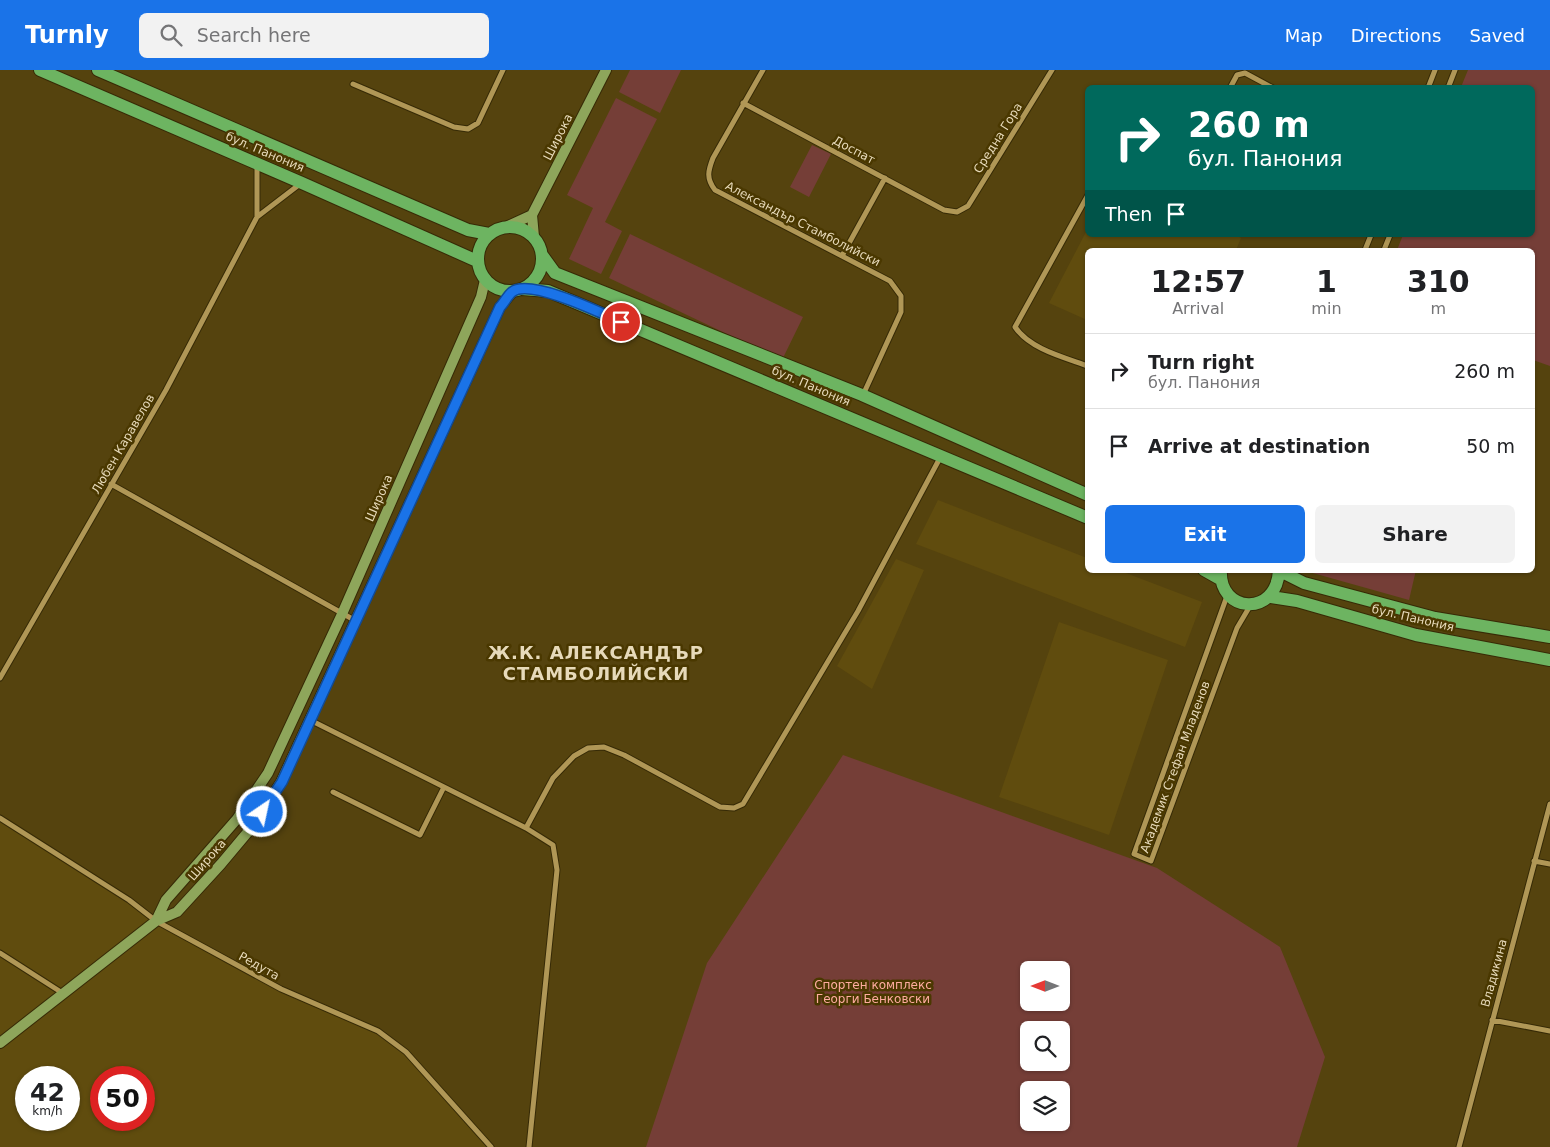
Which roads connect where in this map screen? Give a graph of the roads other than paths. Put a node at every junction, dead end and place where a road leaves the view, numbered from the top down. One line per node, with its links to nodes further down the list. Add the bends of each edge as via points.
1 (40, 70): 15 (main road, бул. Панония)
2 (98, 70): 23 (main road, бул. Панония, via 468,230)
3 (503, 70): 9 (street, via 478,123 468,129 454,127)
4 (606, 70): 20 (main road, Широка)
5 (764, 70): 14 (street, Александър Стамболийски)
6 (1052, 70): 19 (street, Средна Гора, via 968,206)
7 (1435, 70): 12 (street)
8 (1455, 70): 13 (street)
9 (353, 84)
10 (1232, 85): 11 (street, via 1238,75 1245,73)
11 (1267, 85)
12 (1429, 85)
13 (1449, 85)
14 (743, 103): 16 (street, Доспат); 26 (street, Александър Стамболийски, via 713,158 708,181 715,190)
15 (257, 163): 17 (main road, бул. Панония); 21 (street, Любен Каравелов)
16 (885, 178): 19 (street, Доспат, via 944,210); 26 (street)
17 (302, 182): 21 (street, Любен Каравелов); 27 (main road, бул. Панония)
18 (1085, 200): 30 (street, via 1015,327 1030,342)
19 (957, 212)
20 (532, 215): 22 (main road); 24 (main road)
21 (257, 217): 33 (street, Любен Каравелов, via 166,390)
22 (508, 226): 23 (main road); 24 (main road, via 523,229)
23 (489, 234): 27 (main road, via 480,246)
24 (534, 237): 25 (main road, бул. Панония)
25 (542, 256): 29 (main road, via 539,272 529,285); 31 (main road, бул. Панония, via 555,272)
26 (842, 256): 31 (street, Александър Стамболийски, via 890,281 901,296 898,320)
27 (477, 262): 28 (main road)
28 (485, 280): 29 (main road, бул. Панония, via 498,289); 42 (main road, Широка, via 481,297)
29 (517, 290): 32 (main road, бул. Панония, via 548,291); 43 (main road, Широка, via 500,307)
30 (1085, 365)
31 (862, 395): 34 (main road, бул. Панония)
32 (941, 455): 35 (main road, бул. Панония); 52 (street, via 858,611 743,804 734,808 720,806 624,755 604,747 588,748 574,756 553,778)
33 (111, 484): 42 (street); 46 (street, Любен Каравелов)
34 (1085, 494)
35 (1085, 517)
36 (1280, 573): 40 (main road, бул. Панония)
37 (1284, 573): 44 (main road, бул. Панония, via 1304,583 1435,618)
38 (1220, 575): 39 (main road)
39 (1227, 595): 41 (main road, via 1240,603); 41 (street, Академик Стефан Младенов, via 1134,854 1152,861 1237,628)
40 (1271, 597): 41 (main road, бул. Панония); 45 (main road, бул. Панония, via 1297,601 1416,635)
41 (1251, 604)
42 (342, 614): 43 (street); 55 (main road, Широка, via 268,774 237,819 166,900)
43 (356, 622): 47 (main road, Широка)
44 (1550, 637)
45 (1550, 660)
46 (0, 678)
47 (310, 720): 48 (street); 55 (main road, Широка, via 282,782 252,827 177,912)
48 (444, 787): 49 (street, via 420,834); 52 (street)
49 (333, 792)
50 (1550, 804): 53 (street, Владикина)
51 (0, 818): 55 (street, Редута, via 129,900)
52 (526, 828): 62 (street, via 553,845 557,870)
53 (1534, 861): 54 (street); 58 (street, Владикина)
54 (1550, 864)
55 (156, 921): 57 (main road, Широка); 61 (street, Редута, via 281,989 378,1031 406,1052)
56 (0, 953): 57 (street)
57 (64, 994): 60 (main road, Широка)
58 (1492, 1020): 59 (street); 63 (street, Владикина)
59 (1550, 1031)
60 (0, 1043)
61 (491, 1147)
62 (530, 1147)
63 (1459, 1147)

